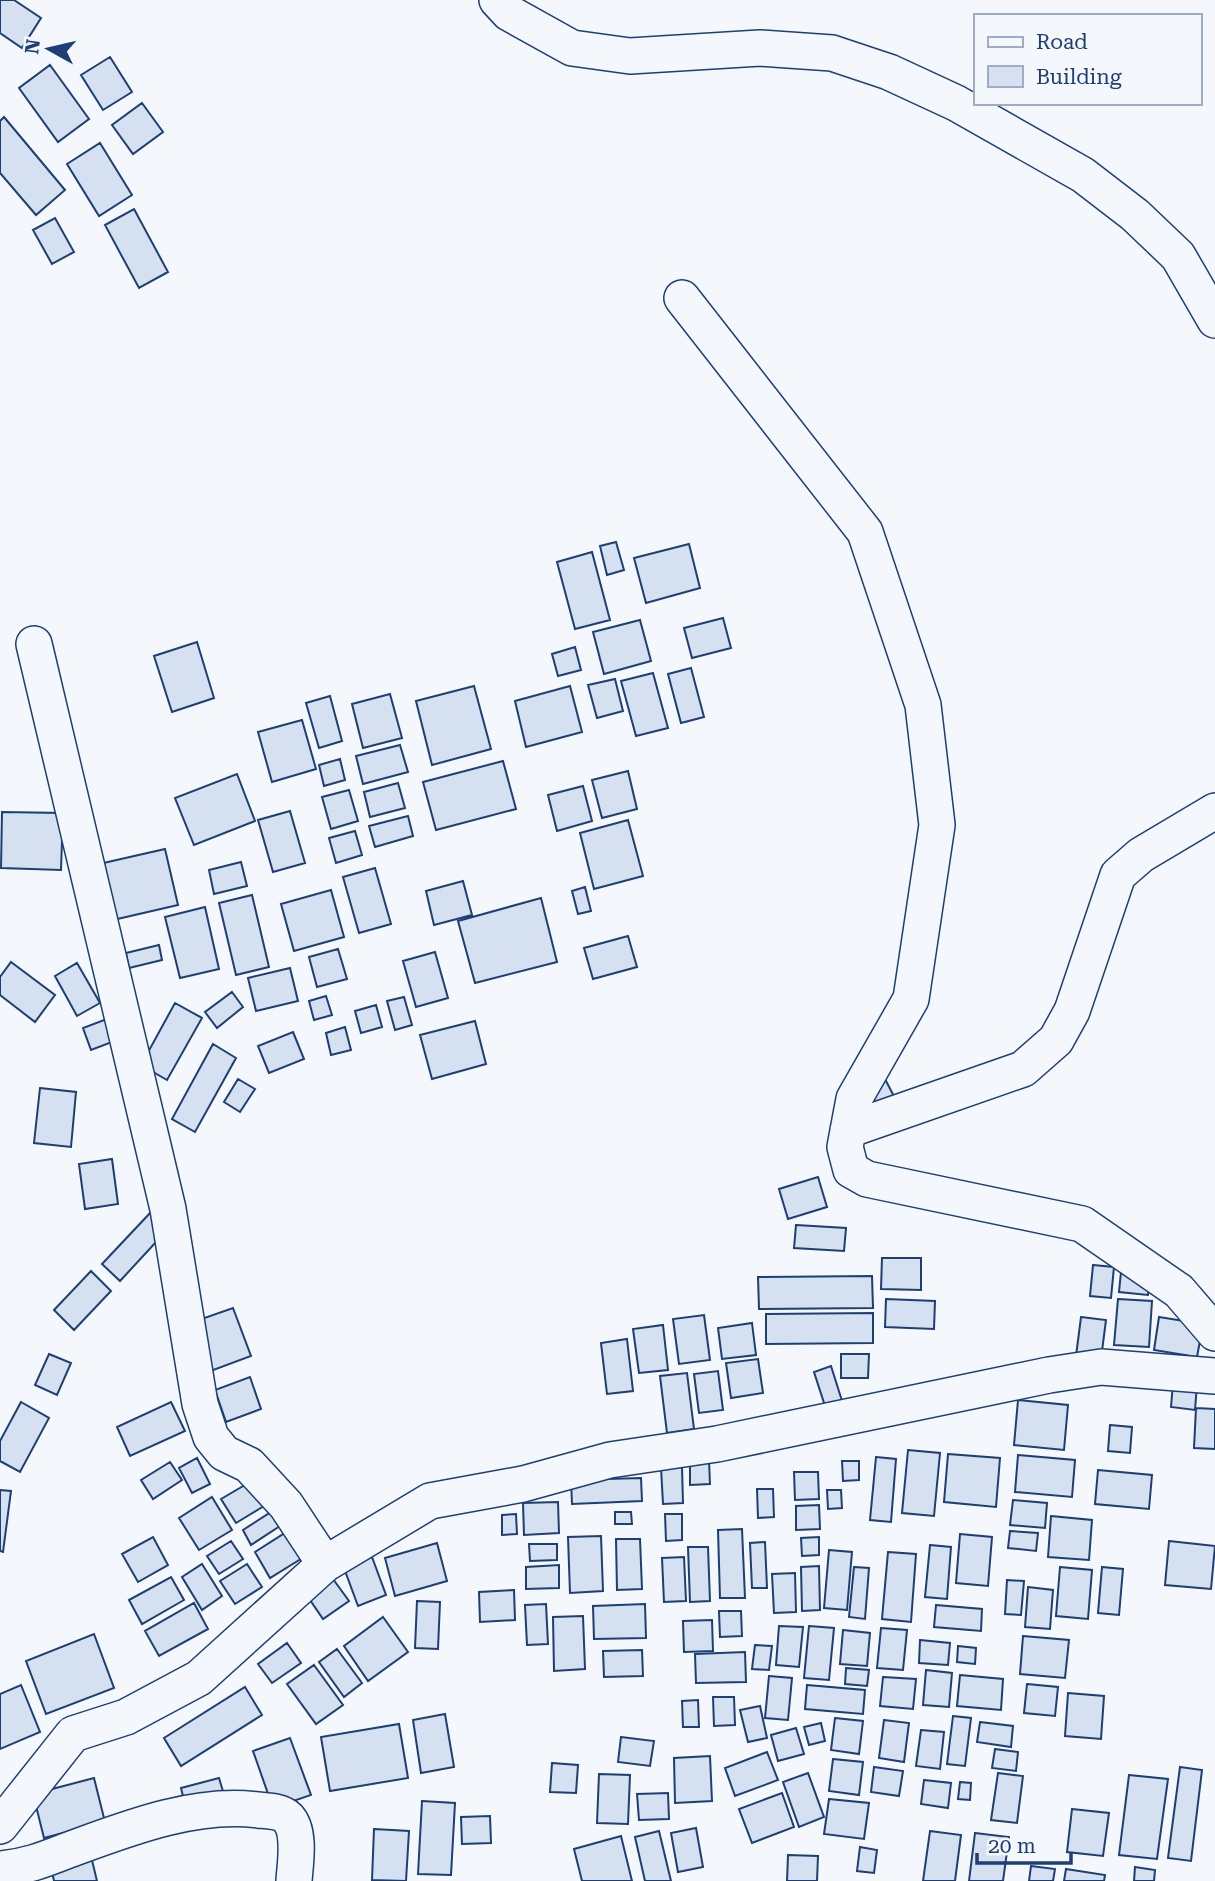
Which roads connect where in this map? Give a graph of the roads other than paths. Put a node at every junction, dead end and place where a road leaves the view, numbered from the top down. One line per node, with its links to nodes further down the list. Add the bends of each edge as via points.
1 (497, 0): 3 (street, via 509,13 572,48 630,57 760,48 832,54 889,72 956,103 1094,183 1178,256)
2 (682, 298): 6 (street, via 865,532 923,705 937,825 911,999 854,1099)
3 (1215, 320)
4 (34, 644): 9 (street, via 168,1209 200,1404 211,1437 224,1453 249,1465 286,1504)
5 (1215, 811): 6 (street, via 1141,855 1118,875 1072,1011 1056,1040 1023,1069)
6 (848, 1130): 7 (street, via 845,1147 851,1170 867,1179 1083,1224 1179,1292)
7 (1215, 1333)
8 (1215, 1376): 9 (street, via 1101,1367 718,1444 610,1460 430,1501)
9 (325, 1564): 10 (street, via 199,1678 126,1717 73,1734)
10 (0, 1826)
11 (0, 1868): 12 (street, via 43,1862 186,1813 245,1809 288,1818 294,1828)
12 (294, 1881)

